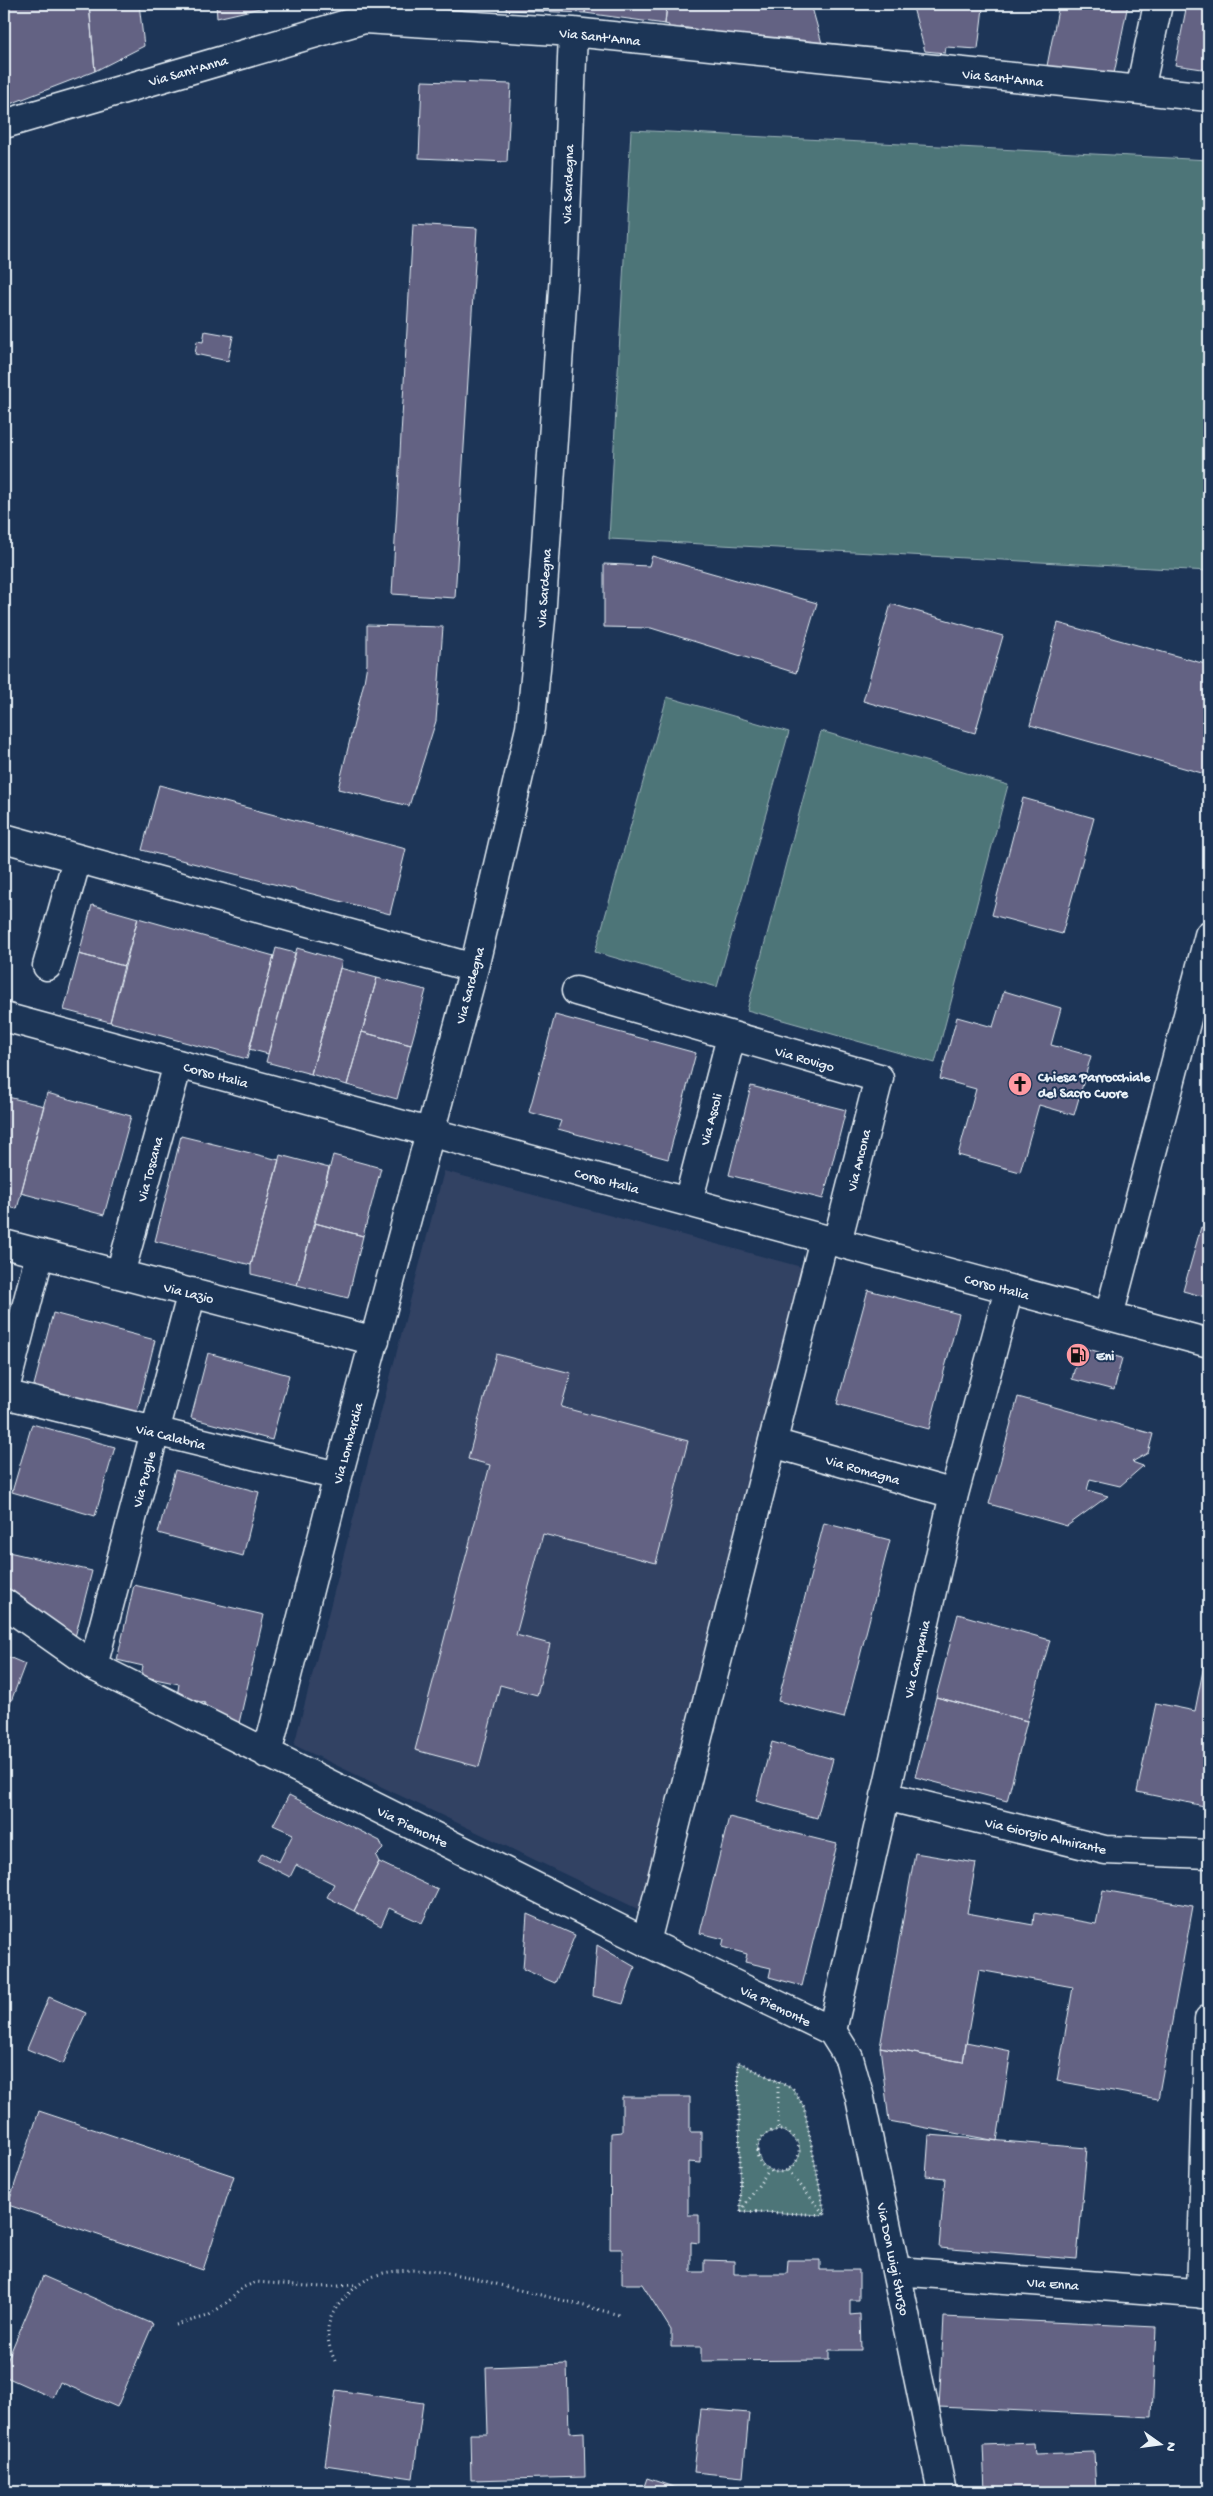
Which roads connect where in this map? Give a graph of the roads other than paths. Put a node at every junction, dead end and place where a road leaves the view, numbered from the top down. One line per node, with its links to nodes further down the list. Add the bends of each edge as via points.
1 (1158, 4): 3 (street)
2 (573, 32): 3 (street, Via Sant'Anna); 5 (street, Via Sant'Anna, via 364,18); 10 (street, Via Sardegna, via 564,274 541,618 530,728)
3 (1140, 90): 4 (street, Via Sant'Anna)
4 (1209, 97)
5 (4, 124)
6 (4, 838): 7 (street)
7 (77, 859): 9 (street); 10 (street)
8 (1209, 935): 12 (street)
9 (48, 966)
10 (474, 968): 17 (street, Via Sardegna)
11 (576, 991): 14 (street, Via Rovigo)
12 (1200, 1011): 25 (street)
13 (4, 1017): 15 (street, Corso Italia)
14 (731, 1037): 16 (street, Via Rovigo); 18 (street, Via Ascoli)
15 (178, 1064): 17 (street, Corso Italia); 22 (street, Via Toscana)
16 (878, 1078): 19 (street, Via Ancona)
17 (430, 1132): 18 (street, Corso Italia); 26 (street, Via Lombardia)
18 (688, 1202): 19 (street, Corso Italia)
19 (831, 1241): 23 (street, Corso Italia); 30 (street, Via Ancona)
20 (4, 1244): 21 (street, Via Lazio)
21 (40, 1253): 22 (street, Via Lazio); 28 (street)
22 (120, 1274): 24 (street, Via Lazio)
23 (1009, 1290): 25 (street, Corso Italia); 32 (street, Via Campania)
24 (192, 1292): 26 (street, Via Lazio); 29 (street, Via Puglie)
25 (1109, 1316): 27 (street, Corso Italia)
26 (375, 1341): 31 (street, Via Lombardia)
27 (1209, 1343)
28 (4, 1394): 29 (street, Via Calabria)
29 (156, 1432): 31 (street, Via Calabria); 34 (street, Via Puglie)
30 (773, 1443): 32 (street, Via Romagna); 38 (street, Via Ancona)
31 (338, 1476): 35 (street, Via Lombardia)
32 (954, 1494): 36 (street, Via Campania)
33 (4, 1603): 34 (street, Via Piemonte)
34 (93, 1666): 35 (street, Via Piemonte)
35 (267, 1754): 38 (street, Via Piemonte)
36 (885, 1796): 37 (street, Via Giorgio Almirante, via 1105,1850); 40 (street, Via Campania)
37 (1209, 1854)
38 (646, 1942): 40 (street, Via Piemonte)
39 (1209, 2019): 42 (street)
40 (832, 2031): 41 (street, Via Don Luigi Sturzo, via 849,2058 860,2098)
41 (896, 2271): 42 (street, VIa Enna); 43 (street, Via Don Luigi Sturzo)
42 (1205, 2294)
43 (942, 2492)

